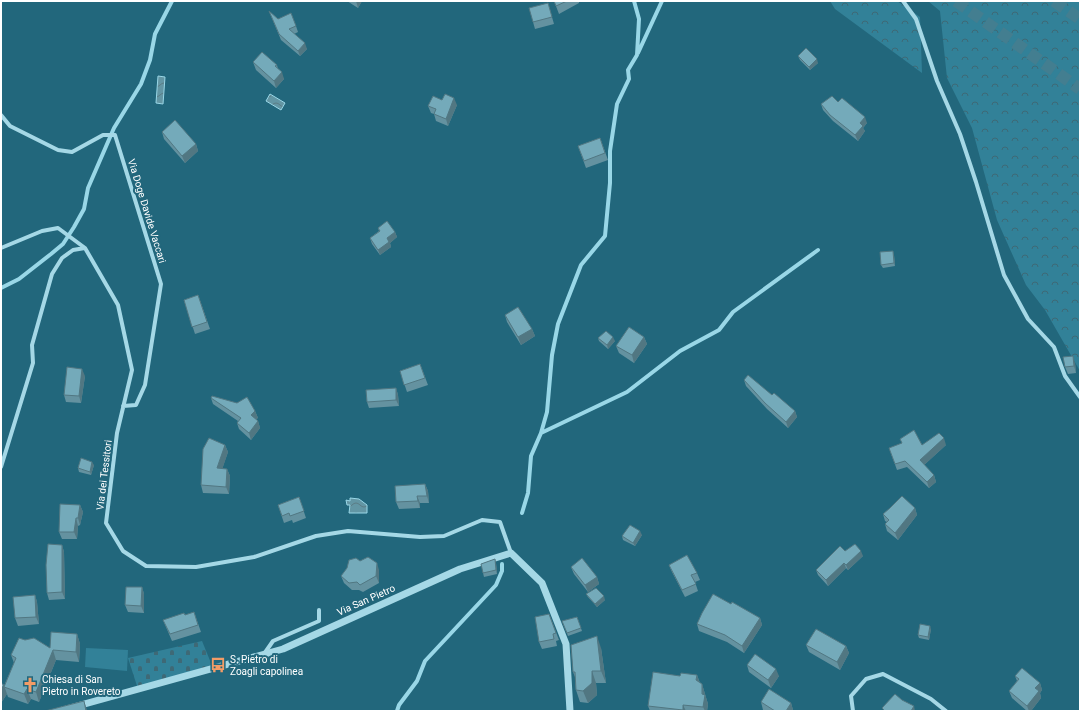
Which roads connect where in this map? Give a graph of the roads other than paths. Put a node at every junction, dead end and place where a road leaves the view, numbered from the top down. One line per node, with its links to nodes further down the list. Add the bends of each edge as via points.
1 (903, 1): 5 (street, via 916,19 937,81 960,134 1004,275 1028,319 1054,347 1065,376)
2 (1, 115): 6 (street, Via Doge Davide Vaccari, via 10,126 58,150 72,152 103,135 115,135 161,284 145,385 136,405)
3 (1, 248): 4 (street, Via dei Tessitori, via 42,231 58,228)
4 (85, 248): 6 (street, Via dei Tessitori, via 118,305 132,370); 7 (street, via 73,250 62,258 52,274 32,345 33,363)
5 (1080, 397)
6 (123, 406): 8 (street, Via dei Tessitori, via 117,433 106,523 123,551 146,566 196,567 240,560 316,536 348,531 420,537 444,536 482,520 500,522)
7 (1, 467)
8 (511, 553): 10 (street, Via San Pietro, via 460,569 283,649); 12 (street, via 542,583 566,644)
9 (319, 610): 10 (street, via 319,621 273,641)
10 (264, 654): 11 (street, Via San Pietro)
11 (59, 711)
12 (570, 711)
13 (854, 711): 14 (street, via 851,696 866,679 883,674 932,699)
14 (946, 711)

